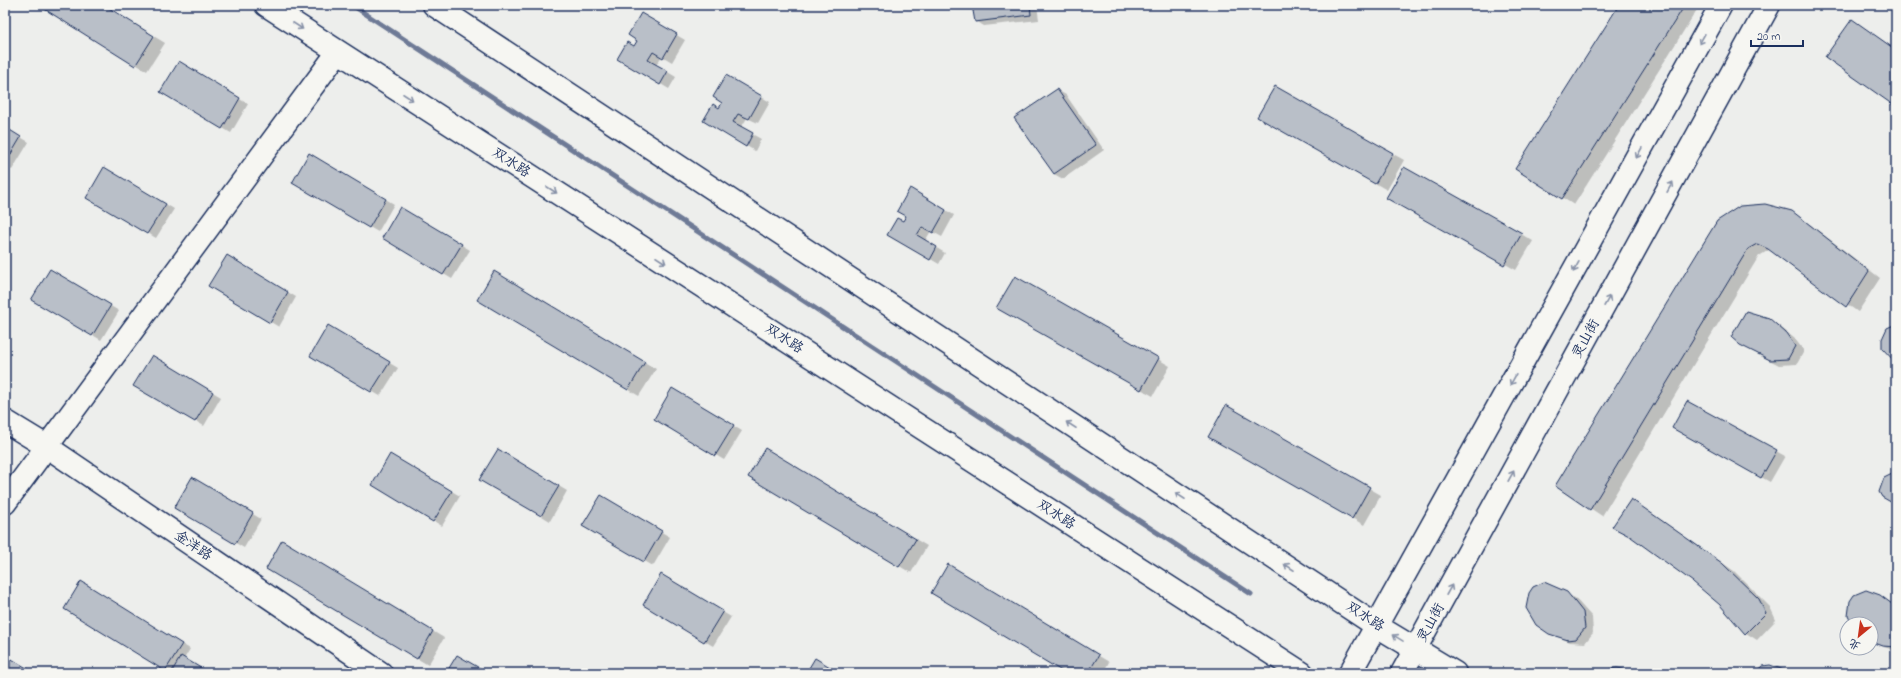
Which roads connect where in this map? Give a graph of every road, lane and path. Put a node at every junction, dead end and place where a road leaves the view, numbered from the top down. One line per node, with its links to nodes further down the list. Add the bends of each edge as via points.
1 (266, 5): 5 (main road, 双水路, one-way to 5)
2 (434, 5): 9 (main road, 双水路, one-way to 2)
3 (1721, 5): 9 (main road, one-way to 9)
4 (1769, 5): 10 (main road, 灵山街, one-way to 4)
5 (338, 52): 7 (main road); 12 (main road, 双水路, one-way to 12)
6 (5, 421): 7 (main road, 金洋路)
7 (46, 446): 8 (main road); 11 (main road, 金洋路)
8 (5, 503)
9 (1378, 626): 10 (main road, 双水路, one-way to 9); 13 (main road)
10 (1416, 650): 14 (main road, 灵山街); 15 (main road, 双水路)
11 (381, 673)
12 (1302, 673)
13 (1350, 673)
14 (1402, 673)
15 (1455, 673)

